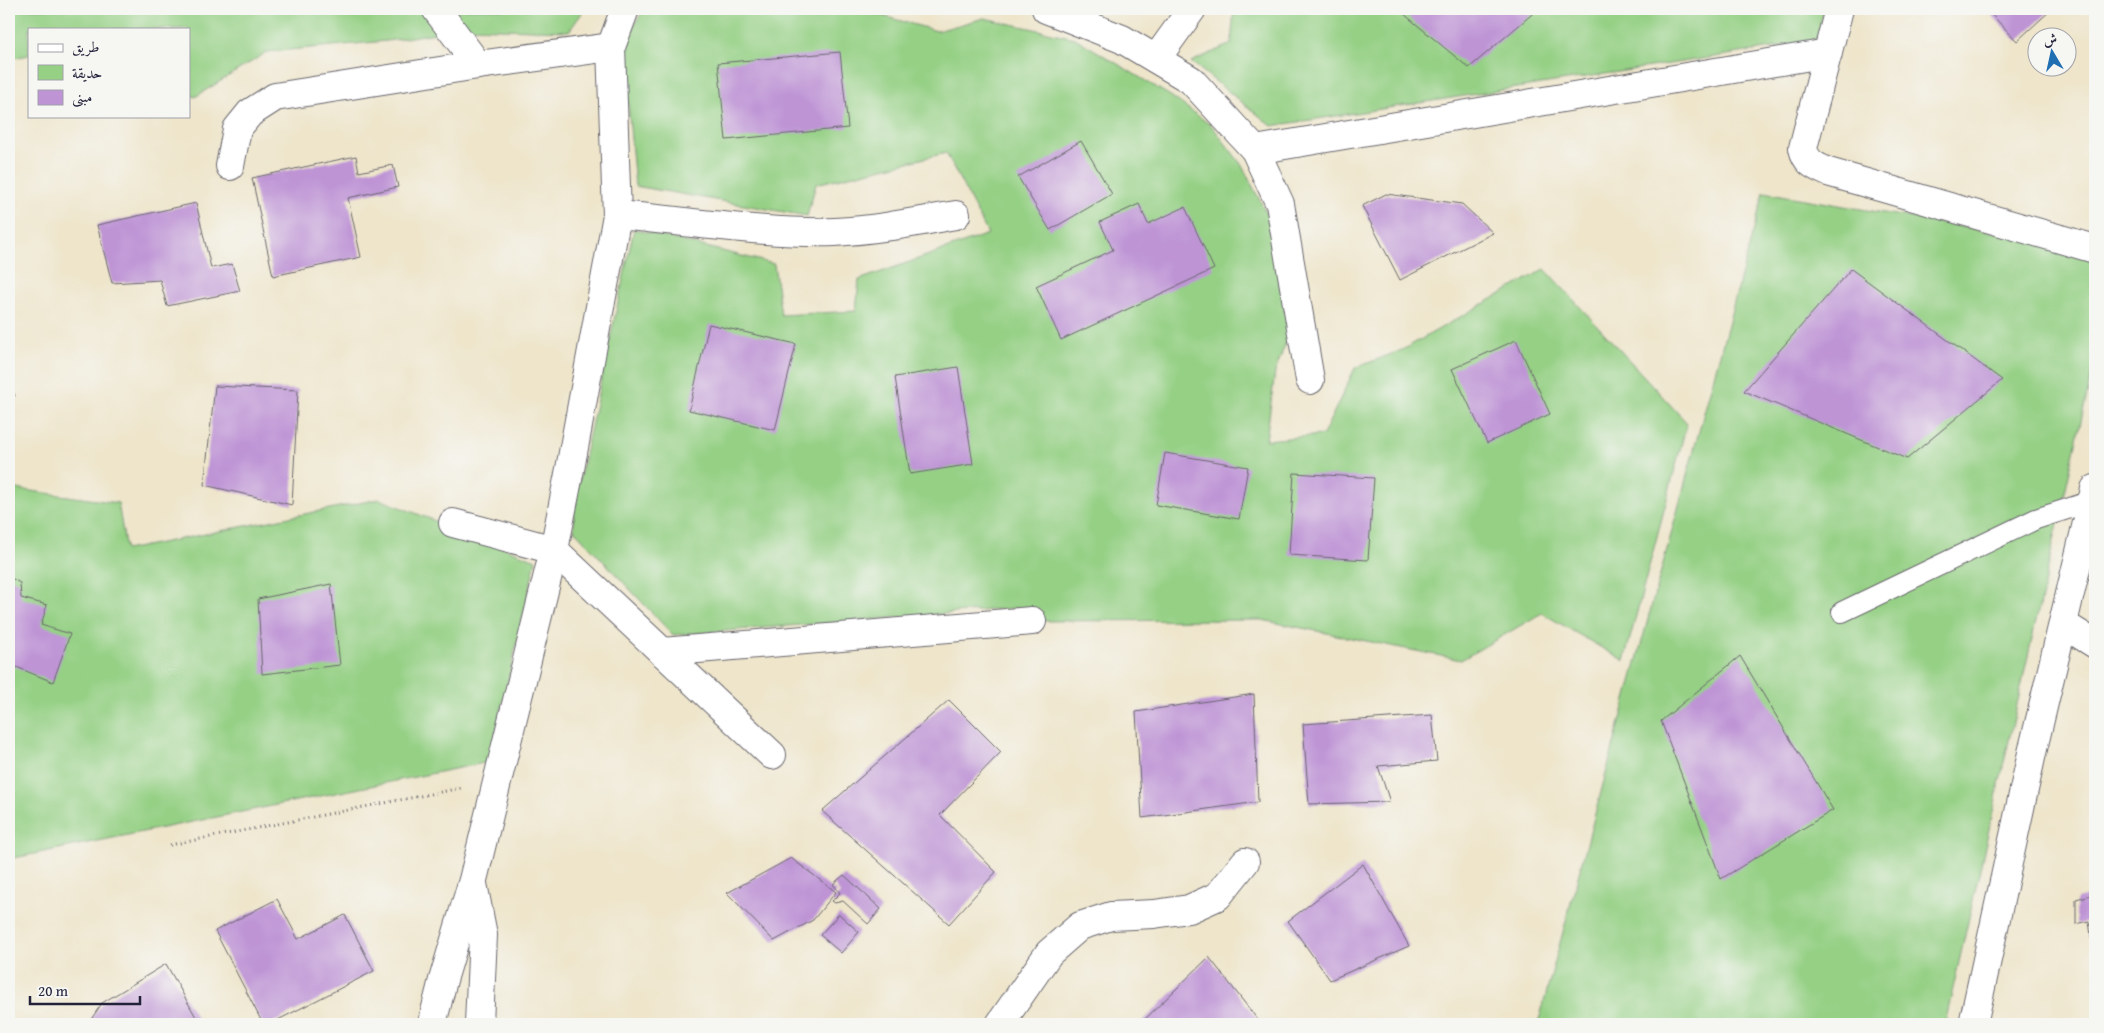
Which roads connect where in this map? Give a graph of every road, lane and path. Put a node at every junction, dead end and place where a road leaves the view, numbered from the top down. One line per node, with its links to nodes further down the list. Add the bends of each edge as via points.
1 (436, 9): 9 (street)
2 (625, 9): 6 (street)
3 (1046, 9): 8 (street, via 1122,39)
4 (1192, 9): 8 (street)
5 (1839, 9): 7 (street)
6 (611, 48): 9 (street); 12 (street)
7 (1828, 53): 10 (street); 14 (street, via 1803,148 1811,164 1828,172)
8 (1156, 59): 10 (street, via 1191,80)
9 (478, 65): 11 (street, via 275,97 250,113 236,129)
10 (1256, 150): 15 (street, via 1280,204)
11 (230, 166)
12 (617, 215): 13 (street, via 773,230 834,232); 18 (street)
13 (956, 215)
14 (2095, 249)
15 (1310, 380)
16 (2094, 495): 19 (lane, via 2036,519); 21 (street)
17 (453, 524): 18 (street)
18 (554, 550): 23 (street); 25 (street)
19 (1842, 612)
20 (1032, 621): 23 (street)
21 (2063, 624): 22 (street); 32 (street)
22 (2095, 644)
23 (662, 652): 24 (street)
24 (772, 755)
25 (497, 781): 26 (path); 28 (street)
26 (170, 846)
27 (1245, 862): 31 (street, via 1218,896 1189,909 1111,916 1080,926 1049,952)
28 (473, 880): 29 (street); 30 (street, via 483,935)
29 (432, 1024)
30 (479, 1024)
31 (1000, 1024)
32 (1972, 1024)

